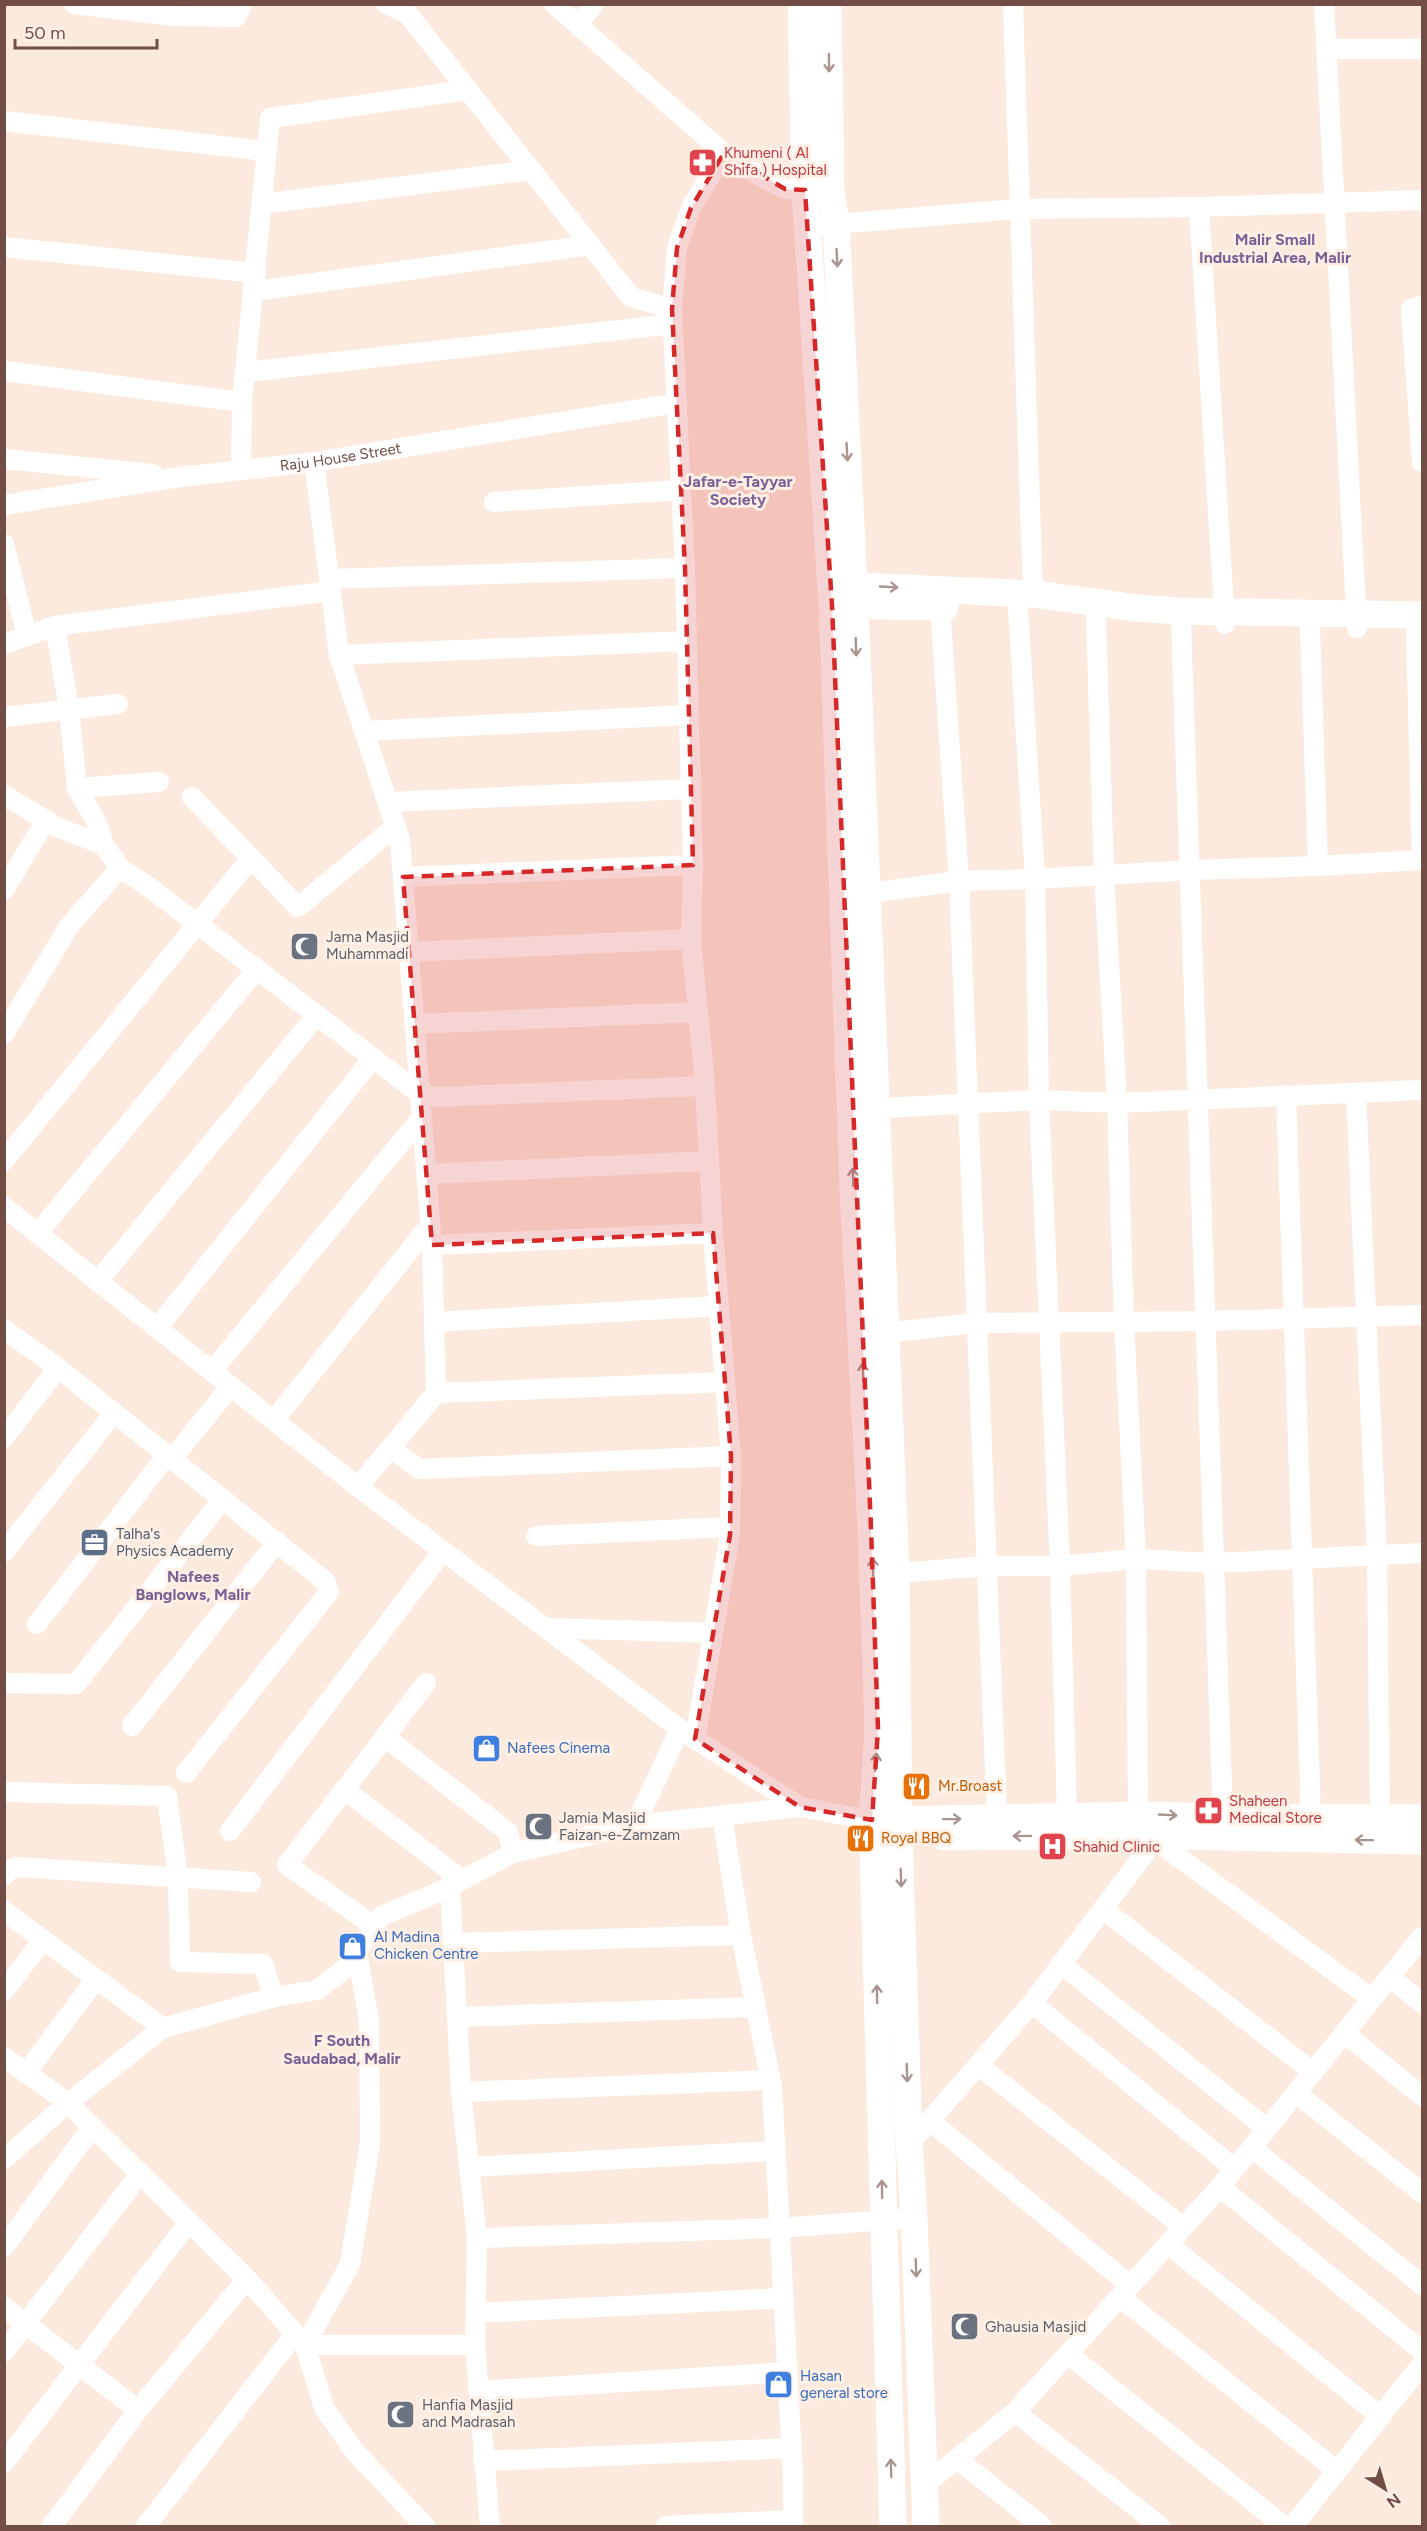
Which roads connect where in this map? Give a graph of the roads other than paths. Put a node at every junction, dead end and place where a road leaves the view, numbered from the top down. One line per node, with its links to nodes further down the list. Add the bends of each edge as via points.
1 (74, 4): 10 (street)
2 (242, 4): 10 (street, via 236,17)
3 (386, 4): 14 (street, via 408,14)
4 (554, 4): 11 (street)
5 (594, 4): 11 (street)
6 (801, 4): 19 (main road)
7 (828, 4): 19 (main road, one-way to 19)
8 (1324, 4): 12 (street)
9 (1013, 5): 24 (street)
10 (169, 10)
11 (578, 24): 17 (street)
12 (1326, 49): 13 (street); 21 (street)
13 (1422, 49)
14 (467, 90): 16 (street, via 270,118); 18 (street)
15 (4, 121): 16 (street)
16 (266, 151): 22 (street)
17 (724, 153): 19 (street, via 785,189); 31 (street, via 692,208 677,248)
18 (531, 171): 22 (street); 27 (street)
19 (818, 191): 25 (main road); 26 (main road)
20 (1422, 200): 21 (street)
21 (1334, 201): 23 (street); 53 (street)
22 (261, 204): 29 (street)
23 (1199, 207): 24 (street); 52 (street)
24 (1018, 209): 25 (street); 49 (street)
25 (836, 223): 26 (street); 47 (main road, one-way to 47)
26 (808, 228): 47 (main road)
27 (591, 245): 29 (street); 31 (street, via 632,297)
28 (4, 247): 29 (street)
29 (255, 282): 33 (street)
30 (1422, 306): 38 (street, via 1411,309)
31 (672, 316): 33 (street); 35 (street)
32 (4, 371): 34 (street)
33 (246, 372): 34 (street)
34 (242, 402): 39 (street)
35 (677, 403): 37 (street, Raju House Street); 41 (street)
36 (4, 459): 40 (street)
37 (314, 462): 39 (street, Raju House Street); 46 (street)
38 (1422, 462)
39 (242, 470): 40 (street, Raju House Street)
40 (180, 477): 43 (street, Raju House Street)
41 (681, 490): 42 (street); 45 (street)
42 (494, 502)
43 (4, 505)
44 (4, 544): 58 (street)
45 (686, 568): 46 (street); 59 (street)
46 (330, 585): 55 (street); 61 (street)
47 (843, 596): 48 (main road, one-way to 48); 50 (main road); 87 (main road)
48 (967, 599): 49 (main road); 50 (main road)
49 (1025, 602): 51 (main road); 52 (main road); 84 (street)
50 (940, 607): 85 (street)
51 (1096, 618): 54 (main road); 82 (street)
52 (1225, 618): 53 (main road); 54 (main road); 57 (main road)
53 (1357, 621): 56 (main road); 57 (main road)
54 (1181, 625): 81 (street)
55 (55, 626): 58 (street); 63 (street)
56 (1420, 626): 77 (street)
57 (1310, 627): 79 (street)
58 (27, 636): 60 (street)
59 (687, 641): 61 (street); 64 (street)
60 (4, 644)
61 (339, 655): 66 (street)
62 (118, 704): 63 (street)
63 (69, 708): 65 (street); 68 (street)
64 (688, 715): 66 (street); 69 (street)
65 (4, 717)
66 (364, 731): 72 (street)
67 (159, 782): 68 (street)
68 (77, 788): 75 (street, via 98,825)
69 (690, 789): 72 (street); 78 (street)
70 (4, 795): 73 (street)
71 (192, 797): 76 (street)
72 (388, 802): 74 (street)
73 (46, 820): 75 (street); 86 (street)
74 (396, 825): 76 (street, via 298,907); 83 (street)
75 (104, 845): 80 (street)
76 (251, 858): 88 (street)
77 (1422, 860): 79 (street)
78 (693, 865): 83 (street); 89 (street)
79 (1318, 866): 81 (street)
80 (120, 868): 88 (street); 95 (street, via 69,926)
81 (1191, 870): 82 (street); 102 (street)
82 (1104, 874): 84 (street); 105 (street)
83 (403, 877): 90 (street)
84 (1035, 879): 85 (street); 103 (street)
85 (959, 881): 87 (street); 104 (street)
86 (4, 891)
87 (854, 895): 106 (main road)
88 (197, 924): 91 (street); 108 (street)
89 (692, 939): 90 (street); 92 (street)
90 (409, 952): 94 (street)
91 (257, 969): 93 (street); 114 (street)
92 (698, 1012): 94 (street); 97 (street)
93 (317, 1015): 96 (street); 116 (street)
94 (415, 1024): 100 (street)
95 (4, 1034)
96 (373, 1058): 100 (street); 126 (street)
97 (705, 1086): 100 (street, via 436,1097); 109 (street)
98 (1422, 1090): 99 (street)
99 (1356, 1093): 101 (street); 119 (street)
100 (420, 1094): 107 (street)
101 (1286, 1095): 102 (street); 120 (street)
102 (1198, 1098): 105 (street); 121 (street)
103 (1039, 1100): 104 (street); 105 (street); 123 (street)
104 (969, 1103): 106 (street); 125 (street)
105 (1117, 1103): 124 (street)
106 (862, 1109): 128 (main road)
107 (422, 1118): 110 (street); 130 (street)
108 (4, 1161)
109 (709, 1161): 110 (street); 113 (street)
110 (426, 1174): 112 (street)
111 (4, 1207): 114 (street)
112 (430, 1225): 115 (street); 135 (street)
113 (713, 1233): 115 (street); 117 (street)
114 (38, 1234): 116 (street)
115 (432, 1245): 122 (street)
116 (98, 1281): 126 (street)
117 (719, 1306): 122 (street); 131 (street)
118 (1422, 1315): 119 (street)
119 (1366, 1317): 120 (street); 148 (street)
120 (1293, 1319): 121 (street); 150 (street)
121 (1207, 1321): 124 (street); 151 (street)
122 (434, 1322): 133 (street)
123 (1050, 1322): 124 (street); 125 (street); 153 (street)
124 (1124, 1322): 149 (street)
125 (976, 1323): 128 (street); 152 (street)
126 (157, 1328): 130 (street)
127 (4, 1329): 129 (street)
128 (873, 1334): 154 (main road); 176 (main road, one-way to 128, via 878,1729 871,1528)
129 (58, 1368): 134 (street); 136 (street)
130 (212, 1371): 132 (street)
131 (725, 1382): 133 (street); 138 (street)
132 (231, 1386): 135 (street); 139 (street)
133 (436, 1393): 137 (street)
134 (114, 1413): 139 (street); 146 (street)
135 (274, 1420): 140 (street)
136 (4, 1438)
137 (391, 1448): 138 (street, via 419,1469); 140 (street)
138 (731, 1456): 142 (street)
139 (170, 1457): 141 (street); 155 (street)
140 (358, 1487): 145 (street)
141 (223, 1499): 144 (street); 158 (street, via 76,1684)
142 (730, 1527): 143 (street); 157 (street)
143 (536, 1536)
144 (278, 1542): 160 (street); 163 (street, via 326,1582 329,1592)
145 (443, 1551): 156 (street); 177 (street)
146 (4, 1552)
147 (1422, 1553): 148 (street)
148 (1377, 1556): 150 (street); 173 (street)
149 (1136, 1559): 151 (street); 153 (street); 168 (street)
150 (1302, 1559): 151 (street); 170 (street)
151 (1214, 1563): 172 (street)
152 (988, 1566): 153 (street); 154 (street); 171 (street)
153 (1060, 1566): 167 (street)
154 (896, 1573): 176 (main road)
155 (37, 1624)
156 (546, 1628): 157 (street); 161 (street)
157 (713, 1633): 161 (street)
158 (4, 1683)
159 (426, 1683): 162 (street)
160 (132, 1726)
161 (688, 1734): 166 (street); 175 (street)
162 (385, 1737): 164 (street); 180 (street, via 508,1832)
163 (186, 1773)
164 (344, 1789): 184 (street); 187 (street, via 287,1866)
165 (4, 1792): 182 (street, via 167,1796)
166 (800, 1807): 169 (street); 176 (street)
167 (1067, 1815): 168 (main road); 171 (main road)
168 (1137, 1815): 172 (main road, one-way to 172)
169 (722, 1816): 175 (street); 188 (street)
170 (1311, 1816): 172 (main road); 173 (main road)
171 (997, 1818): 176 (main road, one-way to 171)
172 (1222, 1818)
173 (1380, 1818): 174 (main road)
174 (1422, 1818)
175 (635, 1826): 180 (street)
176 (886, 1829): 178 (main road, one-way to 176); 217 (main road, one-way to 217); 227 (main road, one-way to 176)
177 (230, 1832)
178 (1155, 1838): 179 (main road, one-way to 178); 185 (street); 198 (street)
179 (1422, 1841)
180 (513, 1853): 184 (street)
181 (4, 1876): 182 (street, via 17,1867)
182 (178, 1878): 183 (street); 197 (street, via 180,1962 263,1964)
183 (251, 1882)
184 (456, 1883): 187 (street, via 380,1917); 191 (street)
185 (1103, 1909): 193 (street); 207 (street)
186 (4, 1911): 190 (street)
187 (374, 1926): 192 (street)
188 (741, 1935): 191 (street); 201 (street)
189 (1422, 1937): 194 (street)
190 (43, 1940): 195 (street); 196 (street)
191 (453, 1943): 202 (street)
192 (357, 1953): 197 (street, via 347,1967 317,1990); 241 (street, via 369,2020 370,2143 350,2264)
193 (1061, 1964): 199 (street); 216 (street)
194 (1390, 1977): 198 (street); 200 (street)
195 (96, 1979): 203 (street); 208 (street)
196 (4, 1991)
197 (274, 1997): 203 (street)
198 (1372, 1999): 204 (street)
199 (1032, 2003): 206 (street); 222 (street)
200 (1422, 2003)
201 (756, 2007): 202 (street); 209 (street)
202 (457, 2017): 210 (street)
203 (163, 2028): 213 (street)
204 (1344, 2033): 207 (street); 212 (street)
205 (4, 2057): 208 (street)
206 (978, 2065): 214 (street); 229 (street)
207 (1313, 2072): 211 (street)
208 (26, 2073): 213 (street)
209 (770, 2080): 210 (street); 219 (street)
210 (461, 2092): 221 (street)
211 (1296, 2093): 216 (street); 225 (street)
212 (1422, 2096)
213 (68, 2103): 215 (street); 220 (street)
214 (930, 2121): 217 (street); 236 (street)
215 (92, 2127): 223 (street); 233 (street)
216 (1267, 2129): 218 (street)
217 (909, 2140): 226 (main road)
218 (1252, 2148): 222 (street); 235 (street)
219 (775, 2151): 221 (street); 230 (street)
220 (4, 2159)
221 (469, 2167): 231 (street)
222 (1235, 2169): 224 (street)
223 (140, 2174): 228 (street); 240 (street)
224 (1220, 2187): 229 (street); 243 (street)
225 (1422, 2193)
226 (914, 2218): 227 (street); 258 (main road, one-way to 258)
227 (883, 2221): 230 (street); 265 (main road, one-way to 227)
228 (189, 2222): 234 (street); 247 (street)
229 (1183, 2227): 232 (street)
230 (779, 2228): 231 (street); 237 (street)
231 (477, 2238): 239 (street)
232 (1168, 2244): 236 (street); 252 (street)
233 (4, 2247)
234 (246, 2279): 241 (street); 250 (street)
235 (1422, 2285)
236 (1125, 2291): 245 (street); 257 (street)
237 (783, 2298): 239 (street); 248 (street)
238 (4, 2307): 240 (street)
239 (476, 2313): 242 (street)
240 (26, 2324): 244 (street); 247 (street)
241 (300, 2340): 242 (street); 261 (street); 262 (street, via 324,2409 355,2452)
242 (475, 2344): 249 (street)
243 (1422, 2351)
244 (4, 2352)
245 (1068, 2354): 251 (street); 269 (street)
246 (1422, 2364): 252 (street)
247 (80, 2365): 250 (street); 256 (street)
248 (787, 2372): 249 (street); 253 (street)
249 (478, 2391): 255 (street)
250 (138, 2410): 260 (street)
251 (1015, 2412): 254 (street); 268 (street)
252 (1381, 2417): 257 (street)
253 (792, 2448): 255 (street); 259 (street)
254 (957, 2459): 258 (street); 267 (street)
255 (483, 2461): 263 (street)
256 (4, 2463)
257 (1337, 2471): 270 (street)
258 (925, 2482): 266 (main road)
259 (793, 2523): 264 (street)
260 (52, 2526)
261 (146, 2526)
262 (425, 2526)
263 (490, 2526)
264 (666, 2526)
265 (893, 2526)
266 (926, 2526)
267 (1042, 2526)
268 (1160, 2526)
269 (1284, 2526)
270 (1293, 2526)

